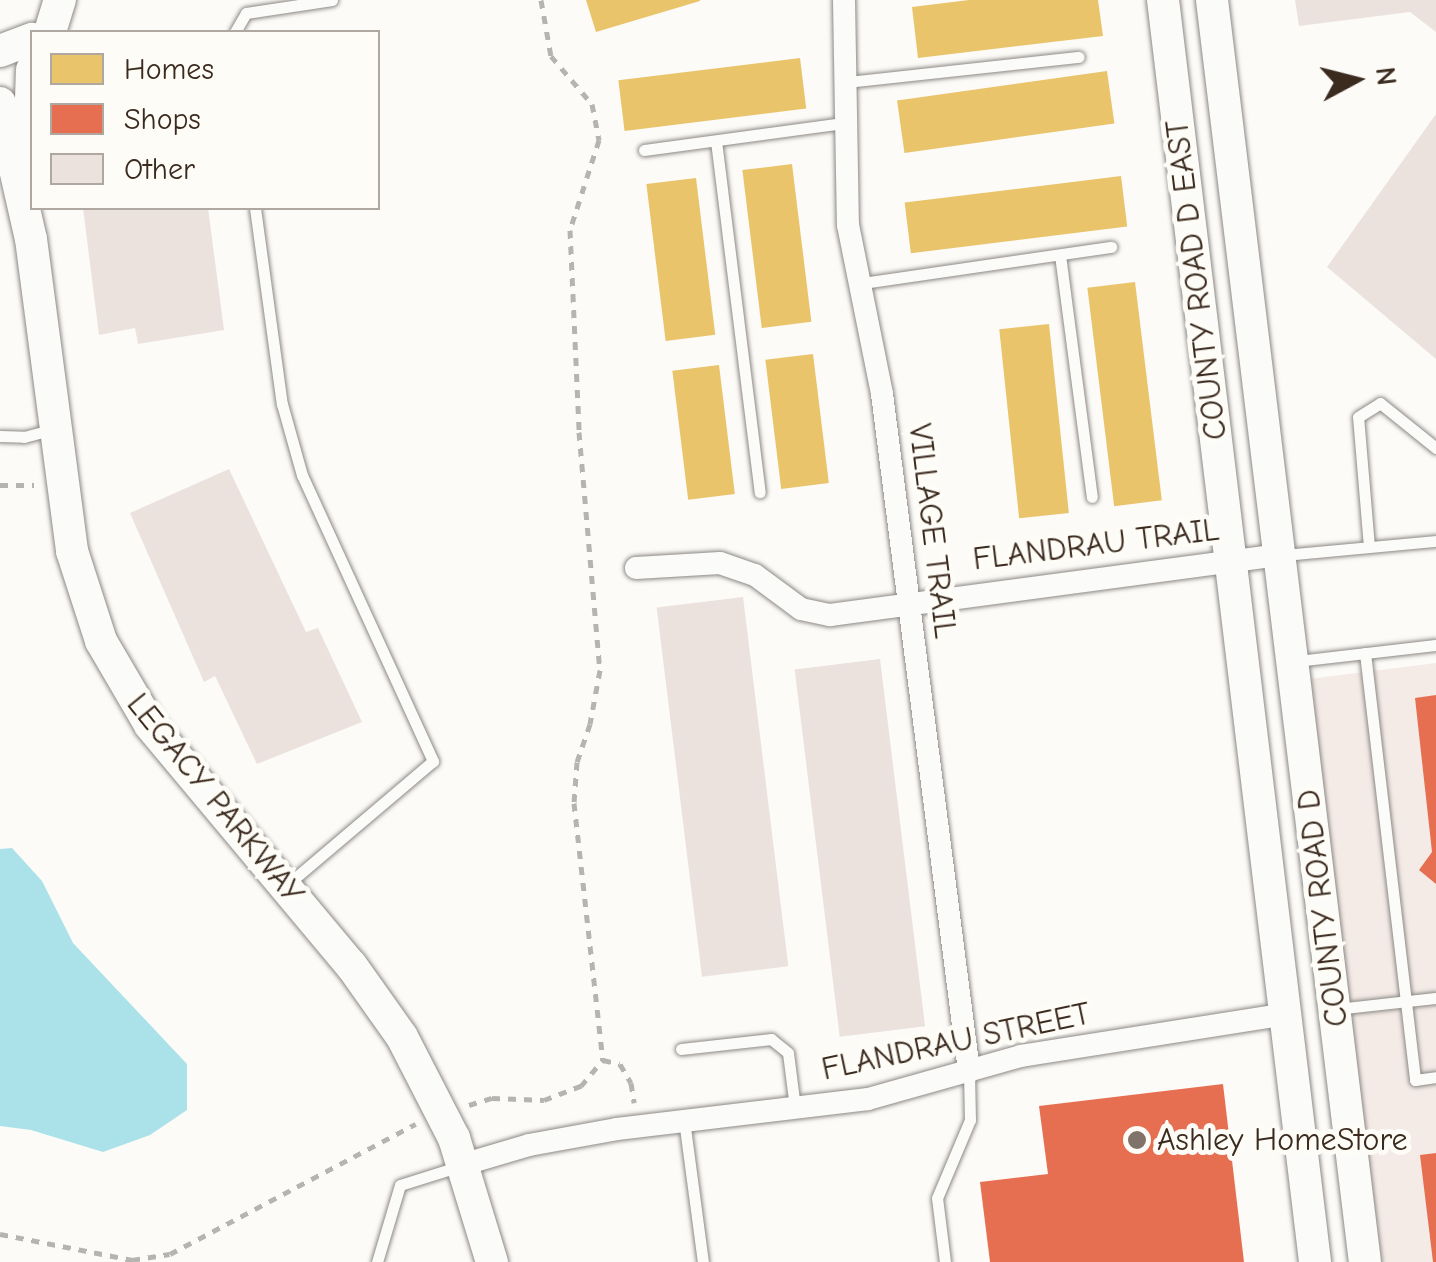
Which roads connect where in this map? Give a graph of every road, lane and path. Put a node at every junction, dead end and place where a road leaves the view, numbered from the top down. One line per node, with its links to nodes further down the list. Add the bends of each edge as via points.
1 (332, 0): 6 (lane, via 246,13)
2 (541, 0): 43 (path, via 551,56 592,104 599,140 570,230 600,670 577,762 574,804)
3 (844, 0): 10 (street, VILLAGE TRAIL)
4 (1163, 0): 31 (street, COUNTY ROAD D EAST)
5 (1212, 0): 30 (street, COUNTY ROAD D EAST)
6 (236, 30)
7 (30, 34): 8 (street)
8 (0, 51)
9 (1079, 57): 10 (lane)
10 (847, 82): 13 (street, VILLAGE TRAIL)
11 (0, 102): 19 (street, LEGACY PARKWAY)
12 (30, 102): 16 (street, LEGACY PARKWAY)
13 (845, 123): 14 (lane); 22 (street, VILLAGE TRAIL)
14 (716, 141): 15 (lane); 26 (lane)
15 (644, 150)
16 (30, 203)
17 (30, 210): 19 (street, LEGACY PARKWAY)
18 (256, 210): 37 (lane, via 282,404 302,475 432,761)
19 (31, 238): 23 (street, LEGACY PARKWAY)
20 (1111, 248): 21 (lane)
21 (1060, 254): 22 (lane); 27 (lane)
22 (856, 284): 33 (street, VILLAGE TRAIL, via 882,394)
23 (55, 429): 24 (lane); 37 (street, LEGACY PARKWAY, via 74,563 111,663 150,725)
24 (0, 436)
25 (1436, 448): 29 (lane, via 1380,402 1358,417)
26 (760, 492)
27 (1092, 497)
28 (1436, 541): 29 (lane)
29 (1369, 547): 30 (lane)
30 (1280, 555): 31 (street, FLANDRAU TRAIL); 36 (street, COUNTY ROAD D)
31 (1230, 561): 33 (street, FLANDRAU TRAIL); 41 (street, COUNTY ROAD D)
32 (636, 568): 33 (street, FLANDRAU TRAIL, via 720,563 755,575 801,609 822,615)
33 (908, 602): 44 (street, VILLAGE TRAIL)
34 (1436, 645): 35 (lane)
35 (1365, 653): 36 (lane); 39 (lane)
36 (1293, 661): 40 (street, COUNTY ROAD D)
37 (285, 887): 47 (street, LEGACY PARKWAY, via 386,1012)
38 (1436, 998): 39 (lane)
39 (1404, 1002): 40 (lane); 45 (lane, via 1415,1080)
40 (1335, 1010): 57 (street, COUNTY ROAD D)
41 (1285, 1014): 44 (street, FLANDRAU STREET, via 1021,1056); 56 (street, COUNTY ROAD D)
42 (681, 1049): 46 (lane, via 771,1039 788,1054)
43 (603, 1060): 47 (path, via 581,1086 544,1100 492,1098); 49 (path, via 620,1064 631,1082)
44 (969, 1071): 46 (street, FLANDRAU STREET, via 868,1099); 55 (lane, via 970,1120 937,1198)
45 (1436, 1077)
46 (794, 1108): 48 (street, FLANDRAU STREET)
47 (443, 1112): 50 (street, LEGACY PARKWAY); 51 (path, via 170,1254 132,1260)
48 (684, 1120): 49 (street, FLANDRAU STREET); 54 (lane)
49 (638, 1126): 50 (street, FLANDRAU STREET)
50 (464, 1164): 52 (lane, via 400,1185); 53 (street, LEGACY PARKWAY)
51 (0, 1234)
52 (377, 1262)
53 (492, 1262)
54 (703, 1262)
55 (945, 1262)
56 (1315, 1262)
57 (1365, 1262)

